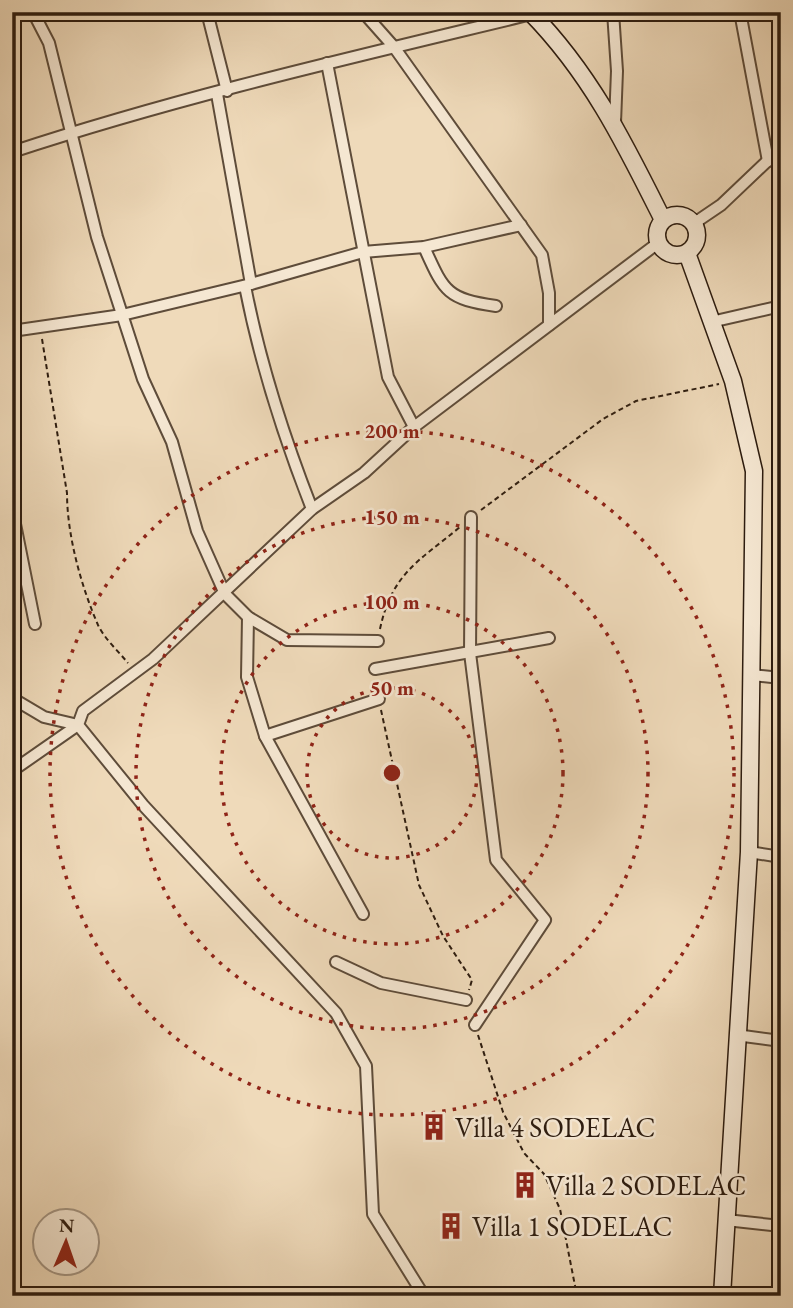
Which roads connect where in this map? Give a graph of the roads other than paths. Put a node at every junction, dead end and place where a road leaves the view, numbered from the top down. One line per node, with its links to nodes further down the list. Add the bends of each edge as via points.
1 (33, 12): 11 (street, via 49,43)
2 (207, 12): 9 (street)
3 (363, 12): 7 (street)
4 (613, 12): 10 (street)
5 (740, 12): 14 (street)
6 (531, 13): 7 (street); 10 (street, via 570,58)
7 (394, 47): 8 (street); 17 (street)
8 (327, 63): 9 (street); 20 (street)
9 (222, 93): 11 (street); 22 (street)
10 (615, 123): 15 (street)
11 (73, 132): 13 (street); 25 (street, via 97,237)
12 (781, 148): 14 (street)
13 (12, 152)
14 (768, 161): 16 (street)
15 (663, 220): 16 (street, via 678,215); 18 (street, via 657,228)
16 (693, 224): 21 (street, via 696,243)
17 (521, 225): 19 (street); 27 (street, via 542,255 550,293)
18 (658, 243): 21 (street, via 670,255); 27 (street)
19 (425, 247): 20 (street); 23 (street, via 441,284 463,301)
20 (363, 252): 22 (street); 29 (street, via 388,377)
21 (687, 253): 26 (street)
22 (248, 285): 25 (street); 30 (street, via 255,341 280,429)
23 (496, 306)
24 (781, 306): 26 (street)
25 (122, 315): 28 (street); 33 (street, via 143,379 172,442 197,531)
26 (711, 322): 40 (street, via 733,381 754,471)
27 (549, 325): 29 (street)
28 (12, 331)
29 (414, 427): 30 (street, via 364,473)
30 (312, 509): 33 (street)
31 (13, 515): 35 (street)
32 (471, 517): 38 (street)
33 (225, 594): 34 (street); 44 (street, via 83,711)
34 (248, 617): 37 (street, via 287,640); 45 (street, via 247,677)
35 (35, 624)
36 (549, 638): 38 (street)
37 (378, 641)
38 (470, 653): 39 (street); 52 (street, via 496,860 545,920)
39 (375, 669)
40 (752, 675): 41 (street); 47 (street)
41 (781, 678)
42 (12, 698): 44 (street, via 44,717)
43 (379, 699): 45 (street)
44 (78, 725): 46 (street); 57 (street, via 143,804 336,1013 366,1066 373,1214)
45 (265, 736): 49 (street)
46 (12, 771)
47 (749, 852): 48 (street); 53 (street)
48 (781, 857)
49 (363, 914)
50 (336, 962): 51 (street, via 381,983)
51 (466, 1000)
52 (475, 1026)
53 (736, 1035): 54 (street); 55 (street)
54 (781, 1041)
55 (726, 1220): 56 (street); 58 (street)
56 (781, 1226)
57 (424, 1296)
58 (722, 1296)

